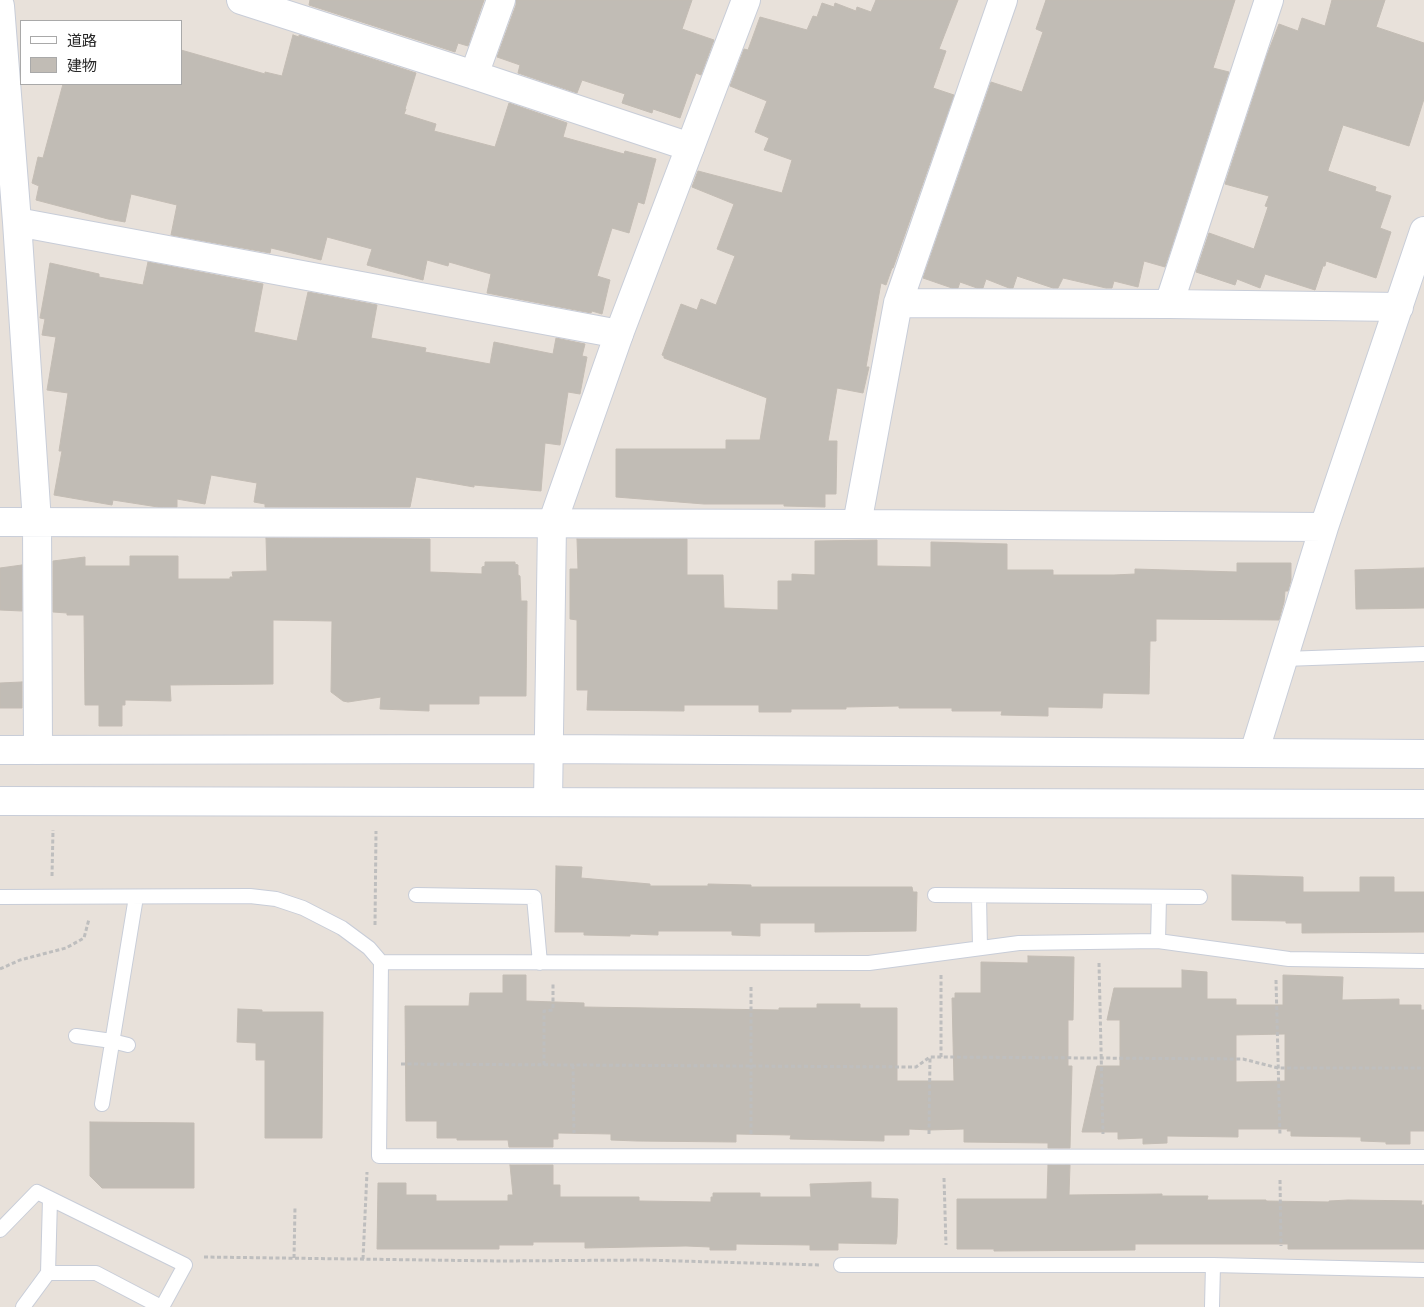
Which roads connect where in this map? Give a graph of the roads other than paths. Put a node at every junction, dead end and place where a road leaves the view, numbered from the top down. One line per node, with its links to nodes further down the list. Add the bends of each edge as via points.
1 (240, 0): 7 (street)
2 (501, 0): 7 (street)
3 (746, 0): 8 (street)
4 (1003, 0): 11 (street)
5 (1269, 0): 12 (street)
6 (0, 6): 9 (street)
7 (474, 75): 8 (street)
8 (690, 147): 14 (street)
9 (17, 222): 14 (street); 16 (street)
10 (1424, 231): 13 (street)
11 (898, 303): 12 (street); 18 (street)
12 (1169, 304): 13 (street)
13 (1399, 307): 19 (street)
14 (619, 334): 17 (street)
15 (0, 522): 16 (street)
16 (37, 522): 17 (street); 24 (street)
17 (552, 524): 18 (street); 22 (street)
18 (857, 524): 19 (street)
19 (1324, 527): 21 (street)
20 (1424, 654): 21 (lane)
21 (1284, 659): 25 (street)
22 (549, 749): 24 (street); 25 (street); 28 (street)
23 (0, 750): 24 (street)
24 (38, 750)
25 (1254, 753): 26 (street)
26 (1424, 754)
27 (0, 800): 28 (street)
28 (548, 801): 29 (street)
29 (1424, 804)
30 (416, 895): 41 (lane, via 534,896)
31 (935, 895): 33 (lane)
32 (0, 896): 34 (lane)
33 (979, 896): 35 (lane); 38 (lane)
34 (136, 897): 40 (lane, via 250,896 276,899 334,924 369,948); 43 (lane)
35 (1159, 897): 36 (lane); 37 (lane)
36 (1200, 897)
37 (1158, 942): 38 (lane, via 1019,943); 39 (lane, via 1289,958)
38 (980, 948): 41 (lane, via 869,963)
39 (1424, 961)
40 (381, 962): 41 (lane); 46 (lane, via 379,1156)
41 (547, 963)
42 (76, 1036): 43 (lane)
43 (112, 1042): 44 (lane); 45 (lane)
44 (128, 1045)
45 (102, 1104)
46 (1424, 1157)
47 (50, 1199): 48 (lane, via 37,1192); 52 (lane); 54 (lane, via 185,1265)
48 (0, 1230)
49 (841, 1265): 50 (lane)
50 (1212, 1265): 51 (lane); 55 (lane)
51 (1424, 1270)
52 (48, 1273): 53 (lane); 54 (lane, via 96,1273)
53 (24, 1307)
54 (162, 1307)
55 (1212, 1307)

